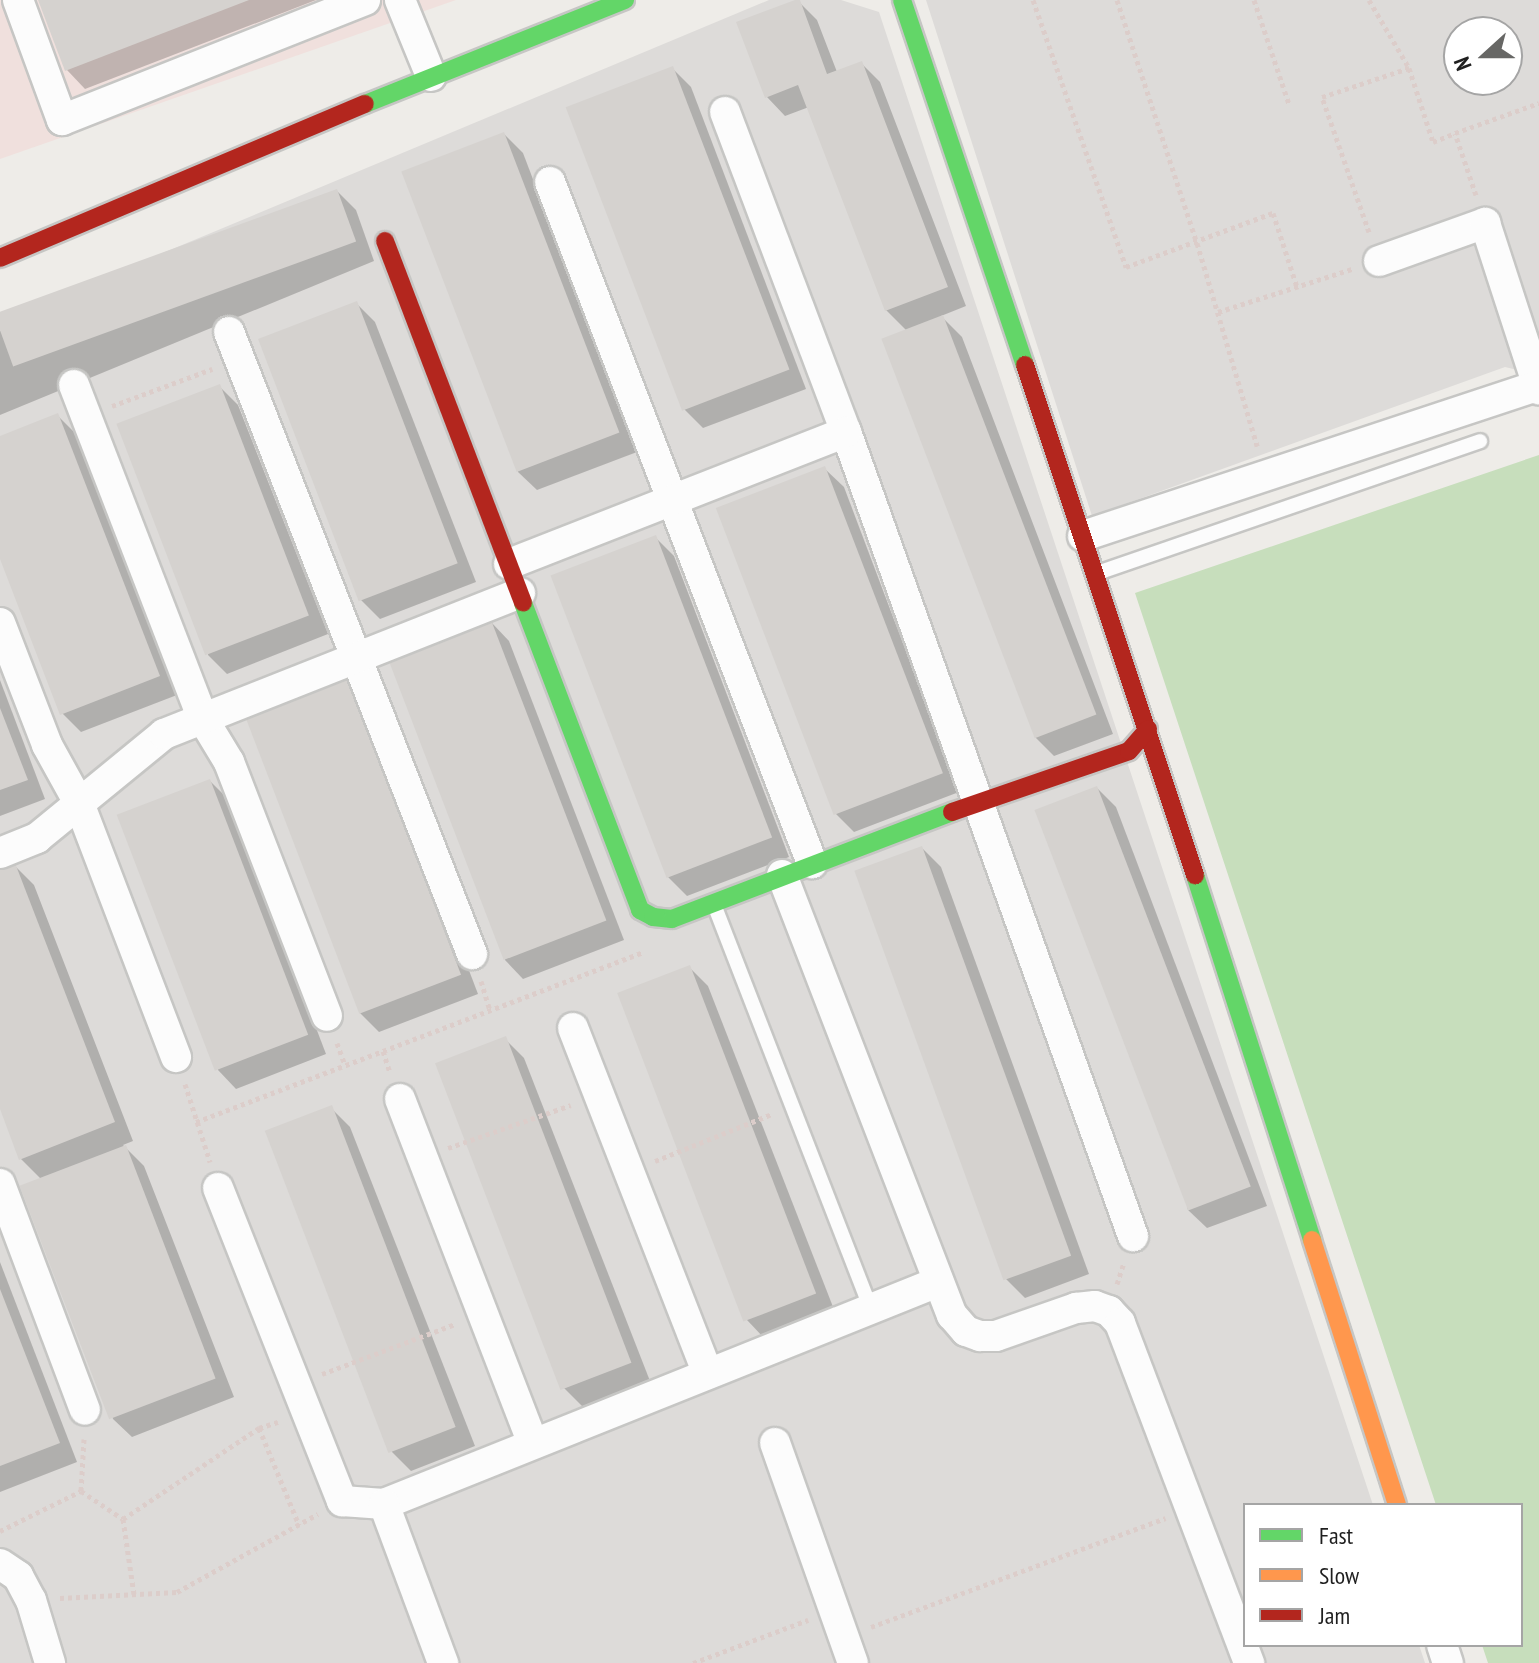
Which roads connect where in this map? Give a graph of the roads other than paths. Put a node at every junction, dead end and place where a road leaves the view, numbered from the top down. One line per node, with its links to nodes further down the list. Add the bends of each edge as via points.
1 (18, 0): 2 (street, via 62,120)
2 (365, 0)
3 (400, 0): 6 (street)
4 (625, 0): 6 (street)
5 (902, 0): 17 (street)
6 (431, 76): 10 (street)
7 (725, 112): 15 (street)
8 (550, 182): 28 (street)
9 (385, 241): 18 (street)
10 (0, 258)
11 (1379, 261): 14 (street, via 1485,223)
12 (234, 345): 22 (street)
13 (74, 385): 23 (street)
14 (1538, 388): 17 (street)
15 (846, 432): 18 (street); 25 (street)
16 (1480, 441): 19 (lane)
17 (1083, 536): 19 (street)
18 (509, 564): 20 (street)
19 (1096, 574): 24 (street)
20 (520, 593): 22 (street); 30 (street, via 640,910 672,919)
21 (0, 623): 26 (street, via 47,745)
22 (357, 657): 23 (street); 31 (street)
23 (203, 719): 26 (street, via 164,734); 32 (street, via 229,762)
24 (1148, 729): 25 (street, via 1129,751); 45 (street)
25 (978, 802): 28 (street); 38 (street)
26 (79, 803): 27 (street, via 37,838); 34 (street)
27 (0, 853)
28 (812, 863): 29 (street)
29 (782, 875): 30 (street); 39 (street)
30 (714, 902): 40 (lane)
31 (472, 954)
32 (327, 1016)
33 (573, 1028): 41 (street)
34 (176, 1057)
35 (400, 1099): 43 (street)
36 (0, 1184): 42 (street)
37 (218, 1188): 46 (street, via 342,1501)
38 (1133, 1236)
39 (938, 1282): 40 (street); 51 (street, via 952,1315 966,1331 980,1336 996,1336 1076,1308 1109,1311 1127,1336)
40 (871, 1309): 41 (street)
41 (708, 1374): 43 (street)
42 (85, 1410)
43 (533, 1443): 46 (street)
44 (775, 1443): 48 (street)
45 (1396, 1503)
46 (384, 1504): 50 (street)
47 (0, 1564): 49 (street, via 18,1576 31,1600)
48 (844, 1636)
49 (50, 1663)
50 (443, 1663)
51 (1249, 1663)

